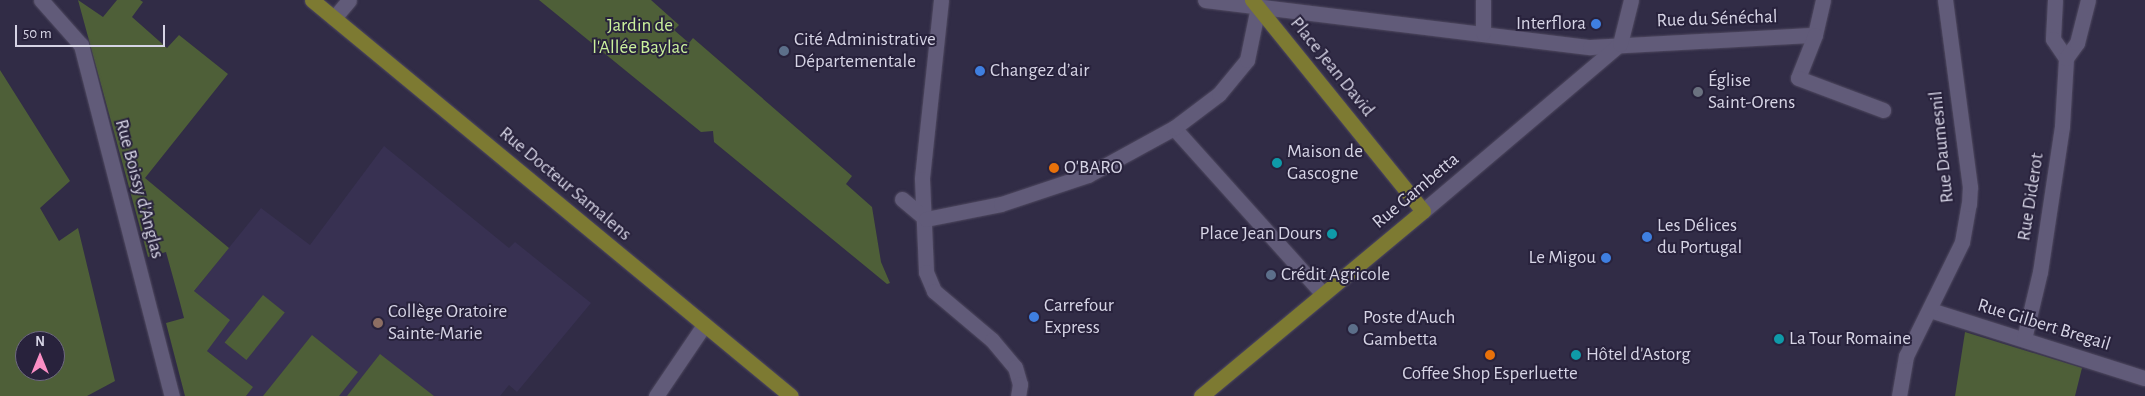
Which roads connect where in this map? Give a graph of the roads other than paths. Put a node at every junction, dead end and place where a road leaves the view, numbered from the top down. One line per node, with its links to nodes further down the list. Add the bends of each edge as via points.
1 (349, 0): 13 (street)
2 (941, 0): 22 (street, via 922,179)
3 (1205, 0): 12 (street, Rue du Sénéchal)
4 (1483, 0): 14 (street)
5 (1631, 0): 16 (street)
6 (1823, 0): 15 (street)
7 (1945, 0): 24 (street, Rue Daumesnil, via 1969,204 1962,242)
8 (2056, 0): 17 (street, via 2053,39)
9 (2088, 0): 17 (street, Rue Diderot, via 2078,43)
10 (46, 1): 29 (street, Rue Boissy d'Anglas, via 81,45)
11 (313, 1): 13 (main road, Rue Docteur Samalens)
12 (1255, 4): 14 (street, Rue du Sénéchal); 19 (street, via 1247,60 1219,94); 21 (main road, Place Jean David)
13 (334, 18): 25 (main road, Rue Docteur Samalens)
14 (1483, 33): 16 (street, Rue du Sénéchal, via 1590,47)
15 (1815, 35): 16 (street, Rue du Sénéchal); 18 (street, via 1798,78)
16 (1620, 44): 21 (street, Rue Gambetta)
17 (2066, 58): 26 (street, Rue Diderot, via 2062,126 2040,272)
18 (1883, 110)
19 (1174, 128): 22 (street, via 1088,175 1008,202); 23 (street)
20 (902, 199): 22 (street)
21 (1423, 211): 23 (main road, Rue Gambetta)
22 (926, 219): 28 (street, via 926,272 930,283 942,298 992,340 1015,366)
23 (1323, 294): 32 (main road, Rue Gambetta)
24 (1930, 310): 26 (street, Rue Gilbert Bregail); 33 (street, Rue Daumesnil, via 1906,356)
25 (704, 325): 30 (street); 31 (main road, Rue Docteur Samalens)
26 (2024, 339): 27 (street, Rue Gilbert Bregail)
27 (2145, 378)
28 (1018, 394)
29 (172, 396)
30 (656, 396)
31 (791, 396)
32 (1201, 396)
33 (1899, 396)

